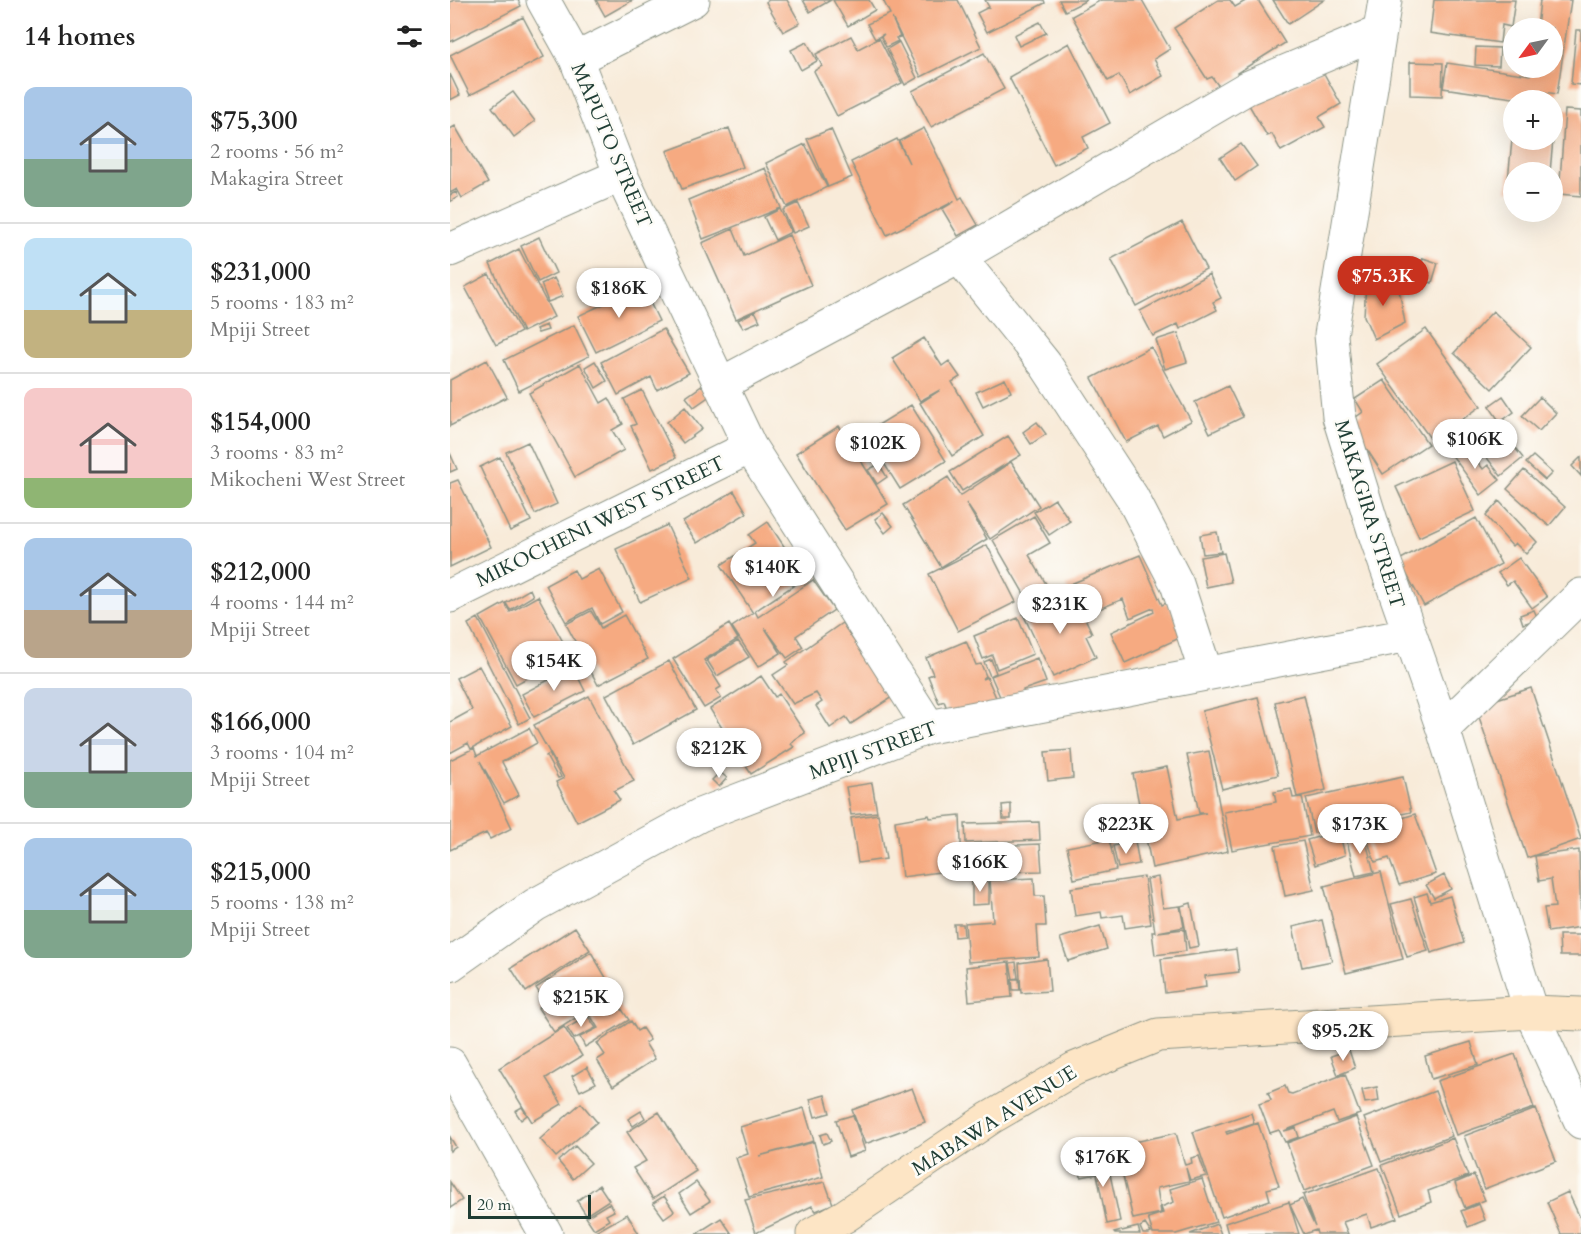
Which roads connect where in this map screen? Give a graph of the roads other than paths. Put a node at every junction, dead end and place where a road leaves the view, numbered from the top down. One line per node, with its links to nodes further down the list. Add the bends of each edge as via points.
1 (543, 0): 5 (street, MAPUTO STREET)
2 (693, 0): 5 (street)
3 (1385, 0): 4 (street, MAKAGIRA STREET)
4 (1380, 32): 8 (street, via 1247,88); 13 (street, MAKAGIRA STREET, via 1331,335 1339,417)
5 (576, 59): 6 (street, MAPUTO STREET)
6 (621, 175): 7 (street); 9 (street, MAPUTO STREET)
7 (450, 250)
8 (959, 257): 9 (street); 14 (street, via 1045,364 1132,496 1177,584)
9 (721, 384): 10 (street, MAPUTO STREET)
10 (750, 447): 12 (street, MIKOCHENI WEST STREET); 15 (street, MAPUTO STREET)
11 (1581, 595): 16 (street)
12 (450, 596)
13 (1409, 635): 14 (street, MPIJI STREET); 16 (street, MAKAGIRA STREET)
14 (1206, 673): 15 (street, MPIJI STREET)
15 (929, 727): 17 (street, MPIJI STREET, via 700,815 535,905)
16 (1443, 729): 18 (street, MAKAGIRA STREET)
17 (450, 965)
18 (1531, 1012): 19 (street, MABAWA AVENUE); 21 (street, MAKAGIRA STREET); 23 (street, MABAWA AVENUE, via 1158,1035 1074,1069 990,1118)
19 (1581, 1014)
20 (450, 1064): 22 (street)
21 (1581, 1122)
22 (546, 1234)
23 (813, 1234)

